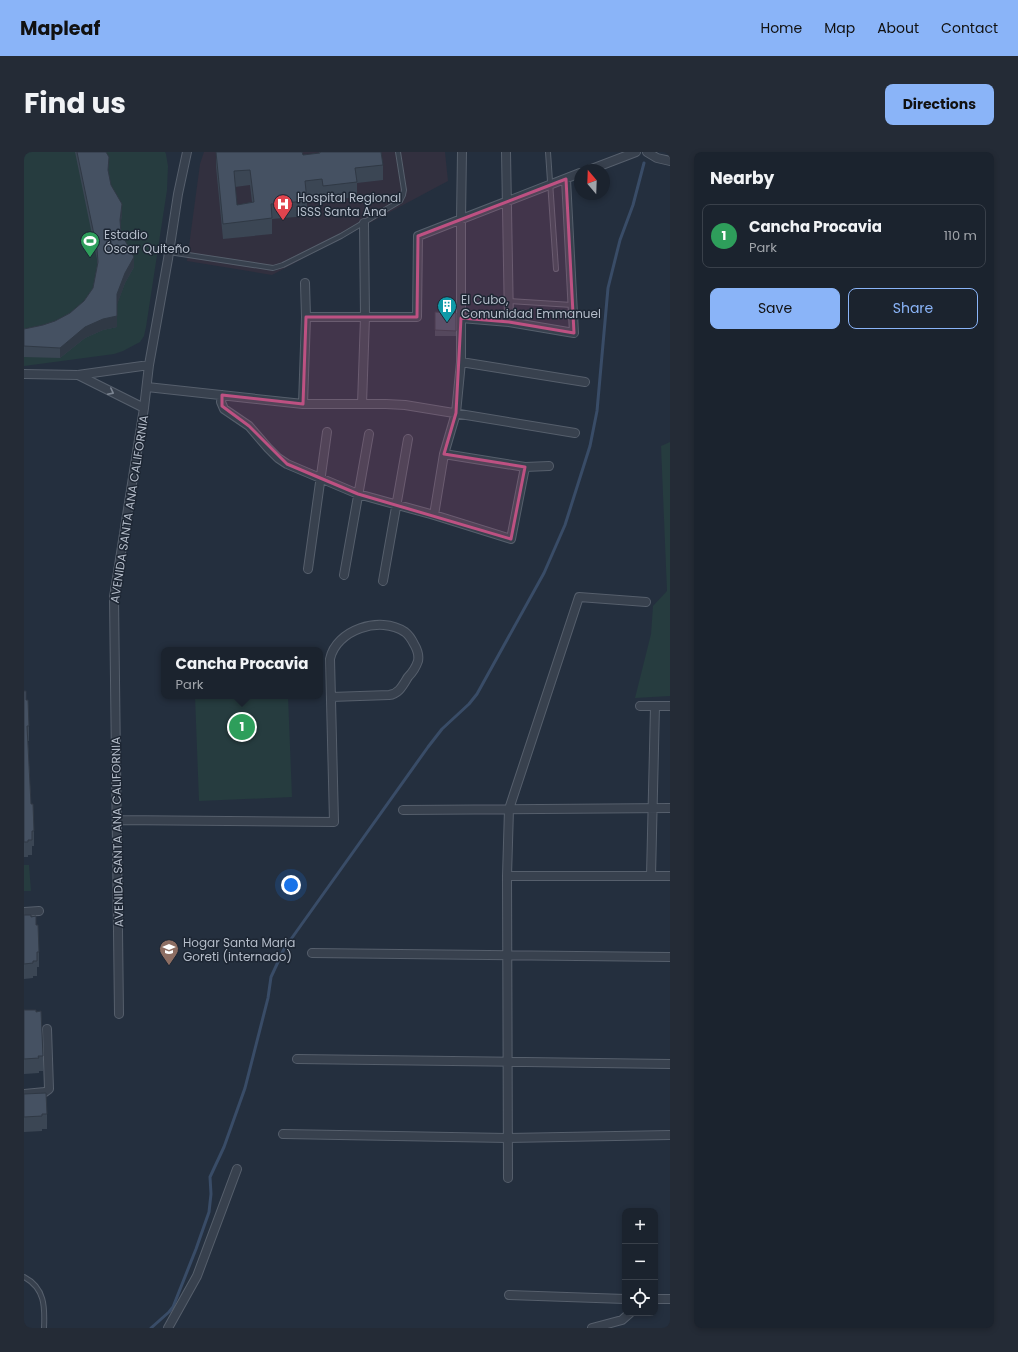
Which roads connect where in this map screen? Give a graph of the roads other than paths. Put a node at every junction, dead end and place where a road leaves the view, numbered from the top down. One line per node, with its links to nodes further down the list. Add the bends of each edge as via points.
1 (187, 152): 16 (street, AVENIDA SANTA ANA CALIFORNIA)
2 (398, 152): 15 (lane, via 403,195 400,201)
3 (462, 152): 14 (street)
4 (506, 152): 13 (street)
5 (548, 152): 12 (lane)
6 (636, 152): 9 (street)
7 (647, 152): 8 (street, via 657,158)
8 (670, 160)
9 (605, 164)
10 (574, 176): 11 (street)
11 (566, 179): 12 (street); 20 (street)
12 (551, 185): 13 (street); 17 (lane)
13 (507, 201): 14 (street); 19 (street)
14 (461, 219): 22 (street, via 418,236 417,317); 23 (street)
15 (364, 223): 16 (lane, via 274,268); 22 (street)
16 (169, 252): 26 (street, AVENIDA SANTA ANA CALIFORNIA)
17 (556, 269)
18 (306, 283): 21 (street)
19 (509, 301): 20 (lane); 24 (street)
20 (572, 305): 24 (street, via 574,332)
21 (306, 317): 22 (street); 32 (street)
22 (365, 317): 33 (street)
23 (462, 318): 24 (street); 25 (street)
24 (509, 322)
25 (461, 362): 29 (street); 35 (street)
26 (149, 365): 28 (street); 30 (street, AVENIDA SANTA ANA CALIFORNIA)
27 (24, 374): 28 (street)
28 (78, 375): 34 (street, one-way to 34)
29 (585, 382)
30 (146, 387): 31 (street); 34 (street, AVENIDA SANTA ANA CALIFORNIA)
31 (222, 395): 32 (street); 43 (street, via 224,409 249,426 278,458)
32 (303, 404): 33 (street)
33 (362, 404): 35 (street, via 405,405)
34 (144, 408): 59 (street, AVENIDA SANTA ANA CALIFORNIA, via 114,597)
35 (456, 413): 37 (street); 40 (street)
36 (327, 432): 43 (street)
37 (575, 433)
38 (369, 434): 44 (street)
39 (408, 439): 45 (street)
40 (444, 454): 41 (street); 46 (street)
41 (525, 466): 42 (street); 46 (street, via 511,539)
42 (549, 466)
43 (321, 478): 44 (street); 47 (street)
44 (358, 494): 45 (street); 48 (street)
45 (396, 504): 46 (street); 49 (street)
46 (434, 515)
47 (308, 569)
48 (344, 575)
49 (383, 580)
50 (646, 602): 57 (street, via 579,597)
51 (331, 697): 51 (street, via 330,659 333,649 341,639 358,629 380,625 396,628 409,636 417,648 418,661 398,692 389,695); 59 (street, via 334,822)
52 (640, 706): 53 (street)
53 (655, 706): 54 (street); 55 (street)
54 (670, 706)
55 (652, 808): 56 (street); 57 (street); 61 (street)
56 (670, 808)
57 (509, 809): 58 (street); 60 (street)
58 (403, 810)
59 (117, 820): 68 (street, AVENIDA SANTA ANA CALIFORNIA)
60 (508, 876): 61 (street); 66 (street)
61 (651, 876): 62 (street)
62 (670, 876)
63 (39, 911): 64 (street)
64 (24, 912)
65 (312, 953): 66 (street)
66 (508, 956): 67 (street); 71 (street)
67 (670, 957)
68 (119, 1014)
69 (47, 1029): 73 (street, via 49,1089 45,1092)
70 (297, 1059): 71 (street)
71 (508, 1063): 72 (street); 76 (street)
72 (670, 1064)
73 (24, 1094)
74 (283, 1134): 76 (street)
75 (670, 1135): 76 (street)
76 (507, 1138): 78 (street)
77 (237, 1169): 86 (street, via 197,1276)
78 (508, 1178)
79 (24, 1277): 85 (lane, via 31,1280 40,1291 45,1307)
80 (509, 1295): 81 (street)
81 (622, 1299)
82 (658, 1299): 83 (street)
83 (670, 1299)
84 (627, 1316): 87 (street, via 622,1320)
85 (44, 1328)
86 (168, 1328)
87 (592, 1328)

